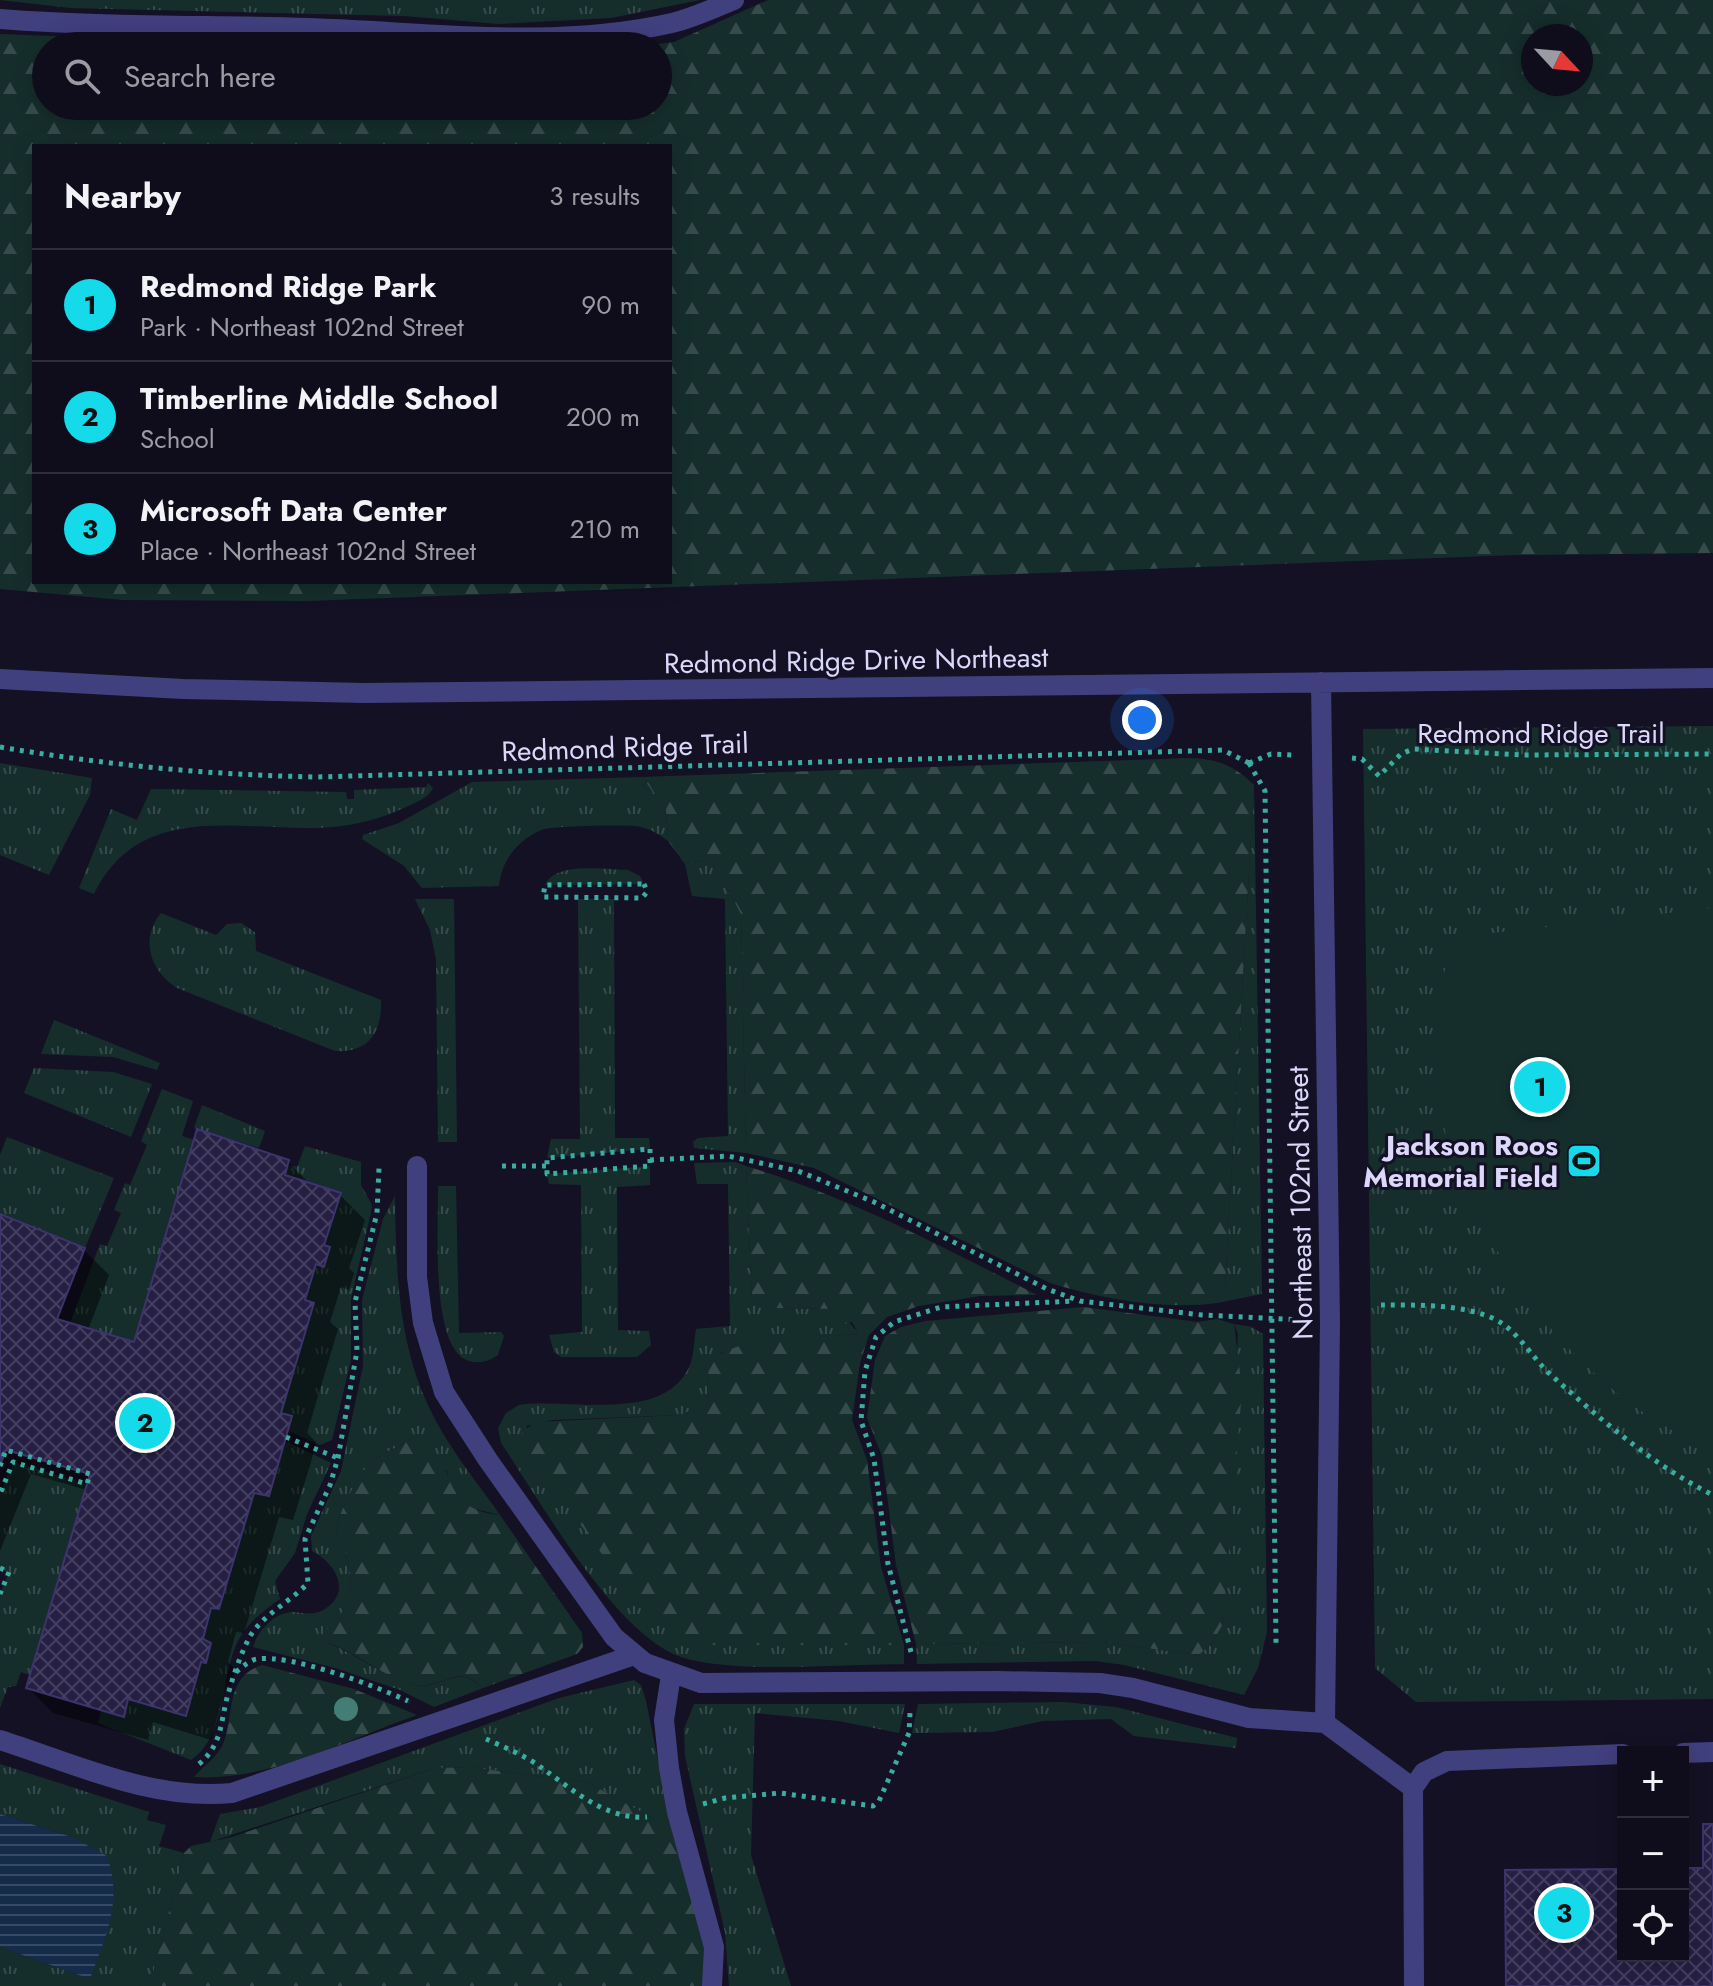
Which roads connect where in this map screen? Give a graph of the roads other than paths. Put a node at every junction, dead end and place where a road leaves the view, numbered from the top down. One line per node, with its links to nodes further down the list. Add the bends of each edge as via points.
1 (734, 0): 4 (street, via 674,22)
2 (0, 19): 3 (street)
3 (392, 32)
4 (615, 32)
5 (1713, 678): 7 (street, Redmond Ridge Drive Northeast)
6 (0, 679): 7 (street, Redmond Ridge Drive Northeast, via 364,693)
7 (1321, 682): 11 (street, Northeast 102nd Street, via 1330,1323)
8 (417, 1166): 9 (street, via 417,1277 423,1323 444,1392 554,1554 614,1637)
9 (634, 1655): 10 (street); 12 (street, via 232,1793 162,1791)
10 (671, 1675): 11 (street, via 701,1683 1100,1683 1249,1718); 17 (street, via 664,1720 677,1812 714,1947)
11 (1325, 1723): 16 (street)
12 (0, 1740)
13 (1713, 1752): 14 (street)
14 (1689, 1753)
15 (1617, 1754): 16 (street, via 1447,1761 1424,1772)
16 (1413, 1788): 18 (street)
17 (712, 1986)
18 (1414, 1986)

